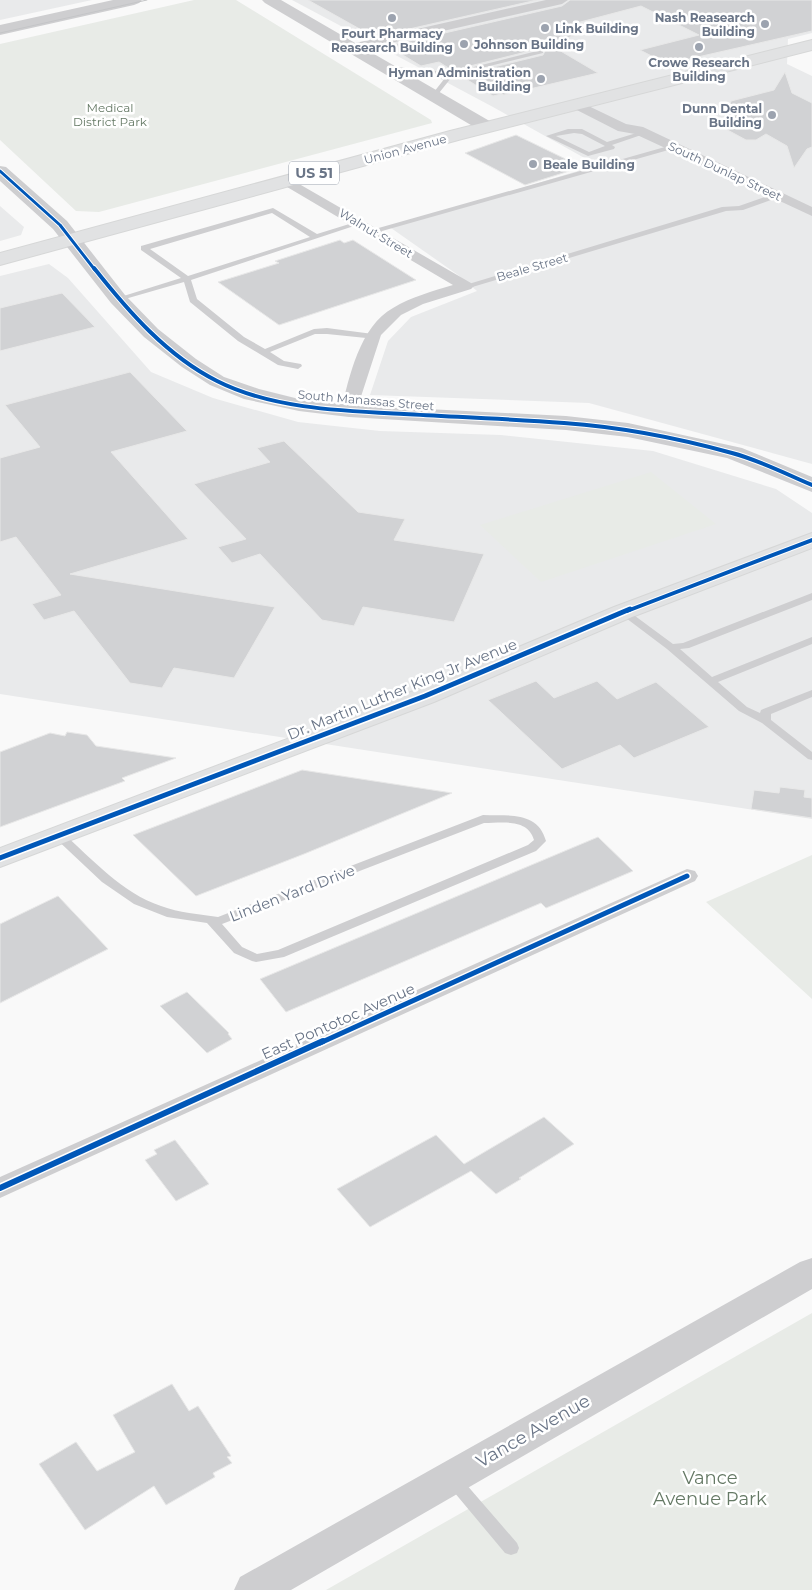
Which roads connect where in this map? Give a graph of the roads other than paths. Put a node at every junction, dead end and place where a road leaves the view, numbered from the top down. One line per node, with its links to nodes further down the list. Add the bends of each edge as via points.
1 (134, 0): 4 (street)
2 (270, 0): 6 (street)
3 (562, 0): 6 (street)
4 (0, 30)
5 (812, 45): 11 (main road, Union Avenue / US 51)
6 (351, 48): 8 (street)
7 (541, 52): 9 (lane)
8 (386, 68): 9 (lane); 10 (street)
9 (446, 74): 10 (lane, via 448,78)
10 (433, 97): 12 (street)
11 (583, 102): 12 (main road, Union Avenue / US 51); 13 (street, South Dunlap Street, via 623,128)
12 (487, 127): 17 (main road, Union Avenue / US 51)
13 (640, 132): 14 (lane); 15 (street, South Dunlap Street)
14 (606, 144): 14 (lane, via 576,130 550,136 588,154 612,147)
15 (675, 147): 18 (street, South Dunlap Street); 21 (lane)
16 (0, 171): 23 (street, South Manassas Street, via 60,225)
17 (287, 181): 20 (street, Walnut Street); 23 (main road, Union Avenue / US 51)
18 (772, 193): 19 (street, South Dunlap Street); 26 (lane, Beale Street, via 740,208 725,209)
19 (812, 212)
20 (359, 224): 21 (street, Walnut Street); 22 (lane)
21 (372, 231): 26 (street, Walnut Street)
22 (316, 237): 25 (lane); 25 (lane, via 273,210 144,248)
23 (71, 239): 24 (main road, Union Avenue / US 51); 27 (street, South Manassas Street)
24 (0, 259)
25 (187, 279): 27 (lane); 29 (lane, via 193,300 241,339)
26 (466, 286): 28 (street, Beale Street, via 418,301 396,312)
27 (118, 299): 31 (street, South Manassas Street, via 151,333 189,364 217,380 252,394 299,406)
28 (373, 337): 29 (lane, via 314,332); 31 (street, Beale Street)
29 (264, 352): 30 (lane, via 281,363)
30 (298, 366)
31 (349, 411): 32 (street, South Manassas Street, via 566,423 628,430 734,453)
32 (812, 485)
33 (812, 540): 35 (main road, Dr. Martin Luther King Jr Avenue)
34 (812, 596): 37 (lane, via 685,646)
35 (622, 612): 37 (lane); 42 (main road, Dr. Martin Luther King Jr Avenue, via 425,696)
36 (812, 640): 38 (lane)
37 (671, 647): 38 (lane)
38 (711, 681): 40 (lane, via 743,710)
39 (812, 693): 40 (lane, via 765,712)
40 (766, 721): 41 (lane)
41 (812, 757)
42 (58, 835): 43 (main road, Dr. Martin Luther King Jr Avenue); 45 (lane, Linden Yard Drive, via 104,877 139,902 178,915)
43 (0, 858)
44 (687, 876): 46 (street, East Pontotoc Avenue)
45 (211, 920): 45 (lane, Linden Yard Drive, via 238,950 256,958 280,954 532,848 540,841 540,833 533,825 520,820 483,819 219,921)
46 (0, 1188)
47 (812, 1272): 48 (street, Vance Avenue)
48 (451, 1478): 49 (lane); 50 (street, Vance Avenue)
49 (511, 1548)
50 (254, 1590)

